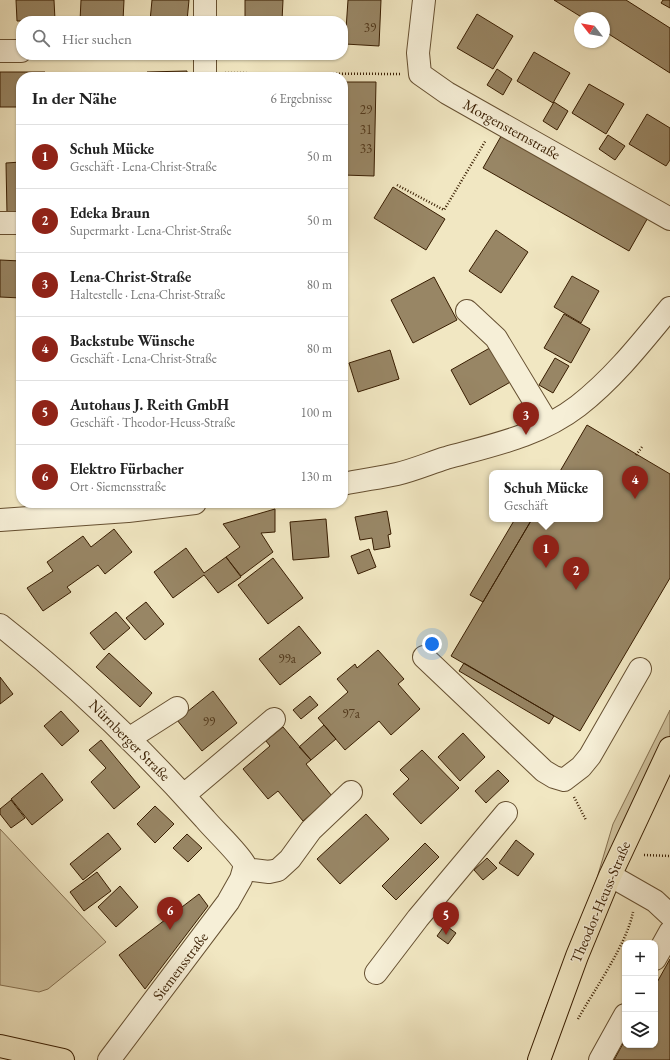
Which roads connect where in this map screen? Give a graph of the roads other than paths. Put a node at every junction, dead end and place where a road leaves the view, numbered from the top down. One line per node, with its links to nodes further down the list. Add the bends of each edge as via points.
1 (205, 0): 3 (street)
2 (424, 0): 6 (street, Morgensternstraße, via 418,52 420,74 447,93)
3 (205, 16)
4 (0, 51): 5 (street)
5 (16, 51)
6 (670, 218)
7 (0, 223): 8 (street)
8 (16, 223)
9 (670, 308): 11 (street, via 617,371 578,406)
10 (467, 310): 11 (street, via 496,338)
11 (548, 424): 12 (street, via 500,444 397,474)
12 (348, 483)
13 (153, 508): 14 (street)
14 (0, 520)
15 (0, 625): 20 (street, Nürnberger Straße, via 83,693)
16 (424, 657): 17 (street, via 544,771 564,780 590,756)
17 (640, 669)
18 (177, 708): 20 (street)
19 (274, 719): 24 (street)
20 (130, 738): 24 (street, Nürnberger Straße)
21 (670, 748): 36 (main road, Theodor-Heuss-Straße, via 610,876)
22 (670, 771): 27 (main road, Theodor-Heuss-Straße)
23 (351, 792): 26 (street, via 311,830 290,859 278,870 269,872)
24 (184, 795): 26 (street, Nürnberger Straße, via 240,858)
25 (506, 813): 31 (street)
26 (245, 869): 35 (street, Siemensstraße, via 228,902)
27 (626, 884): 28 (street, via 655,901); 37 (main road, Theodor-Heuss-Straße, via 587,959)
28 (670, 915)
29 (670, 932): 30 (street)
30 (658, 954)
31 (376, 972)
32 (622, 1020): 38 (street)
33 (0, 1046): 34 (main road)
34 (63, 1060)
35 (109, 1060)
36 (539, 1060)
37 (550, 1060)
38 (600, 1060)

